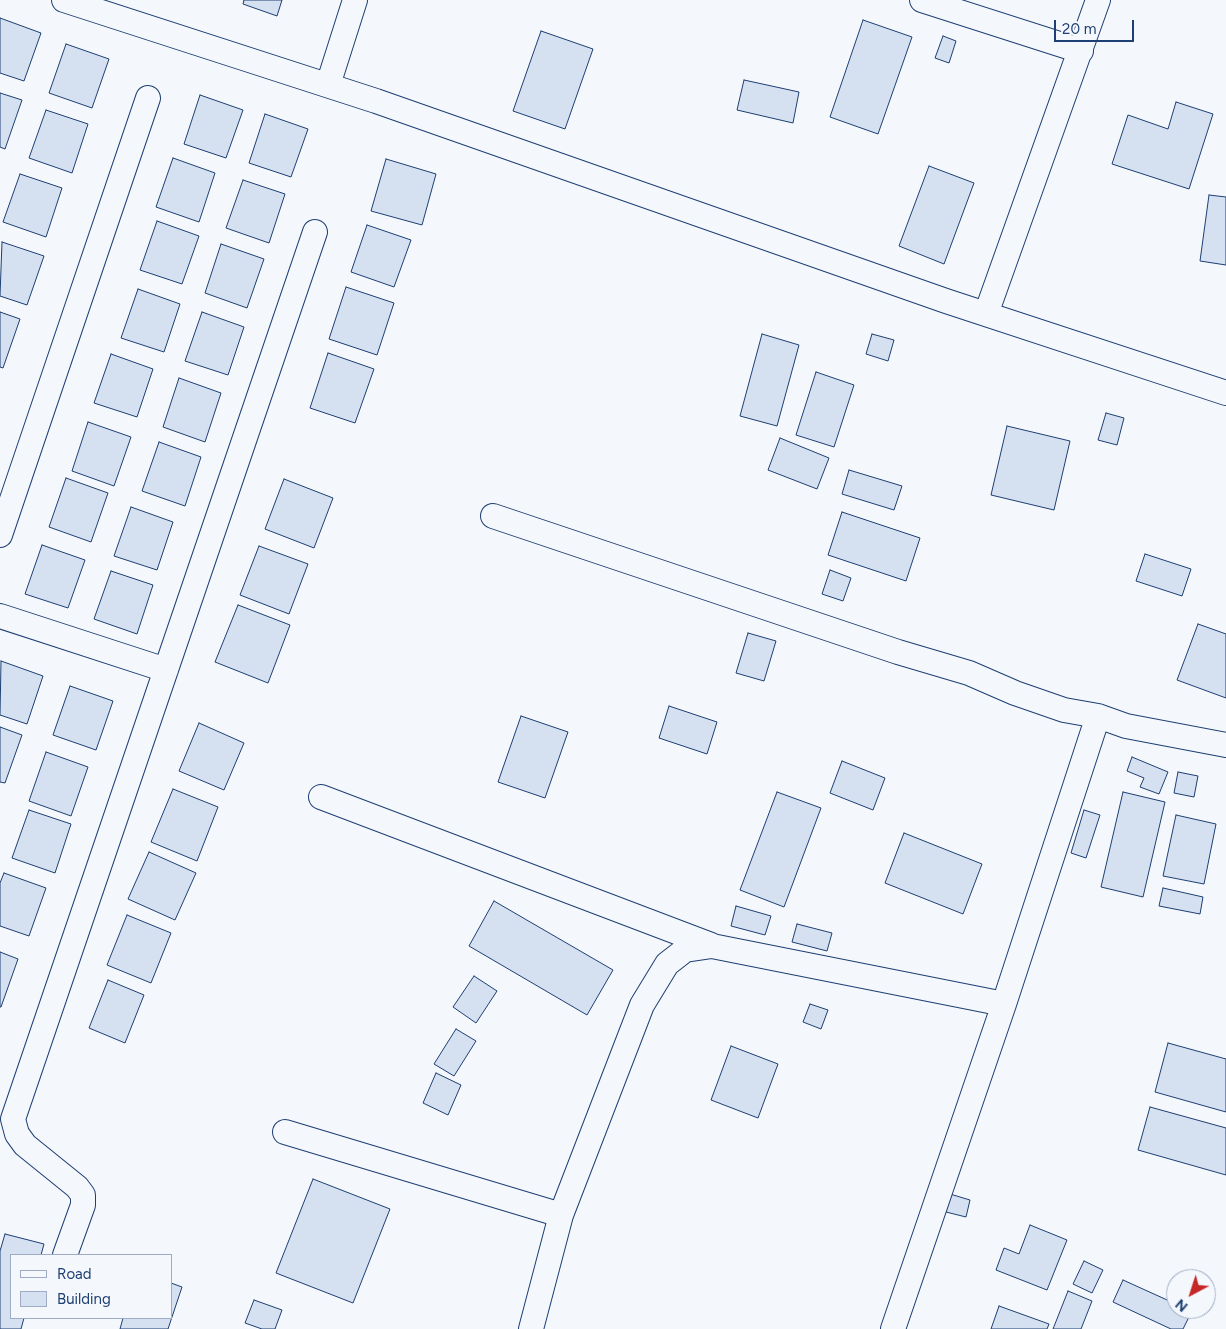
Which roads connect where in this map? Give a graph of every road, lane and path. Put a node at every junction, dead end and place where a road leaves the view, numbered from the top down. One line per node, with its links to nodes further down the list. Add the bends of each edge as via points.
1 (64, 0): 6 (street)
2 (355, 0): 6 (street)
3 (922, 0): 5 (street)
4 (1098, 0): 5 (street)
5 (1081, 51): 9 (street)
6 (328, 85): 9 (street)
7 (148, 98): 12 (street)
8 (315, 232): 14 (street)
9 (986, 314): 10 (street)
10 (1226, 393)
11 (493, 516): 15 (street, via 969,673 1064,710)
12 (0, 535)
13 (0, 616): 14 (street)
14 (166, 670): 22 (street, via 13,1119 17,1134 25,1145 83,1195 83,1205)
15 (1098, 716): 16 (street, via 1126,726); 19 (street)
16 (1226, 745)
17 (321, 797): 18 (street)
18 (712, 946): 19 (street); 21 (street, via 685,950 667,964 642,1004)
19 (1004, 1004): 24 (street)
20 (285, 1132): 21 (street)
21 (561, 1215): 23 (street)
22 (65, 1254)
23 (531, 1329)
24 (893, 1329)

